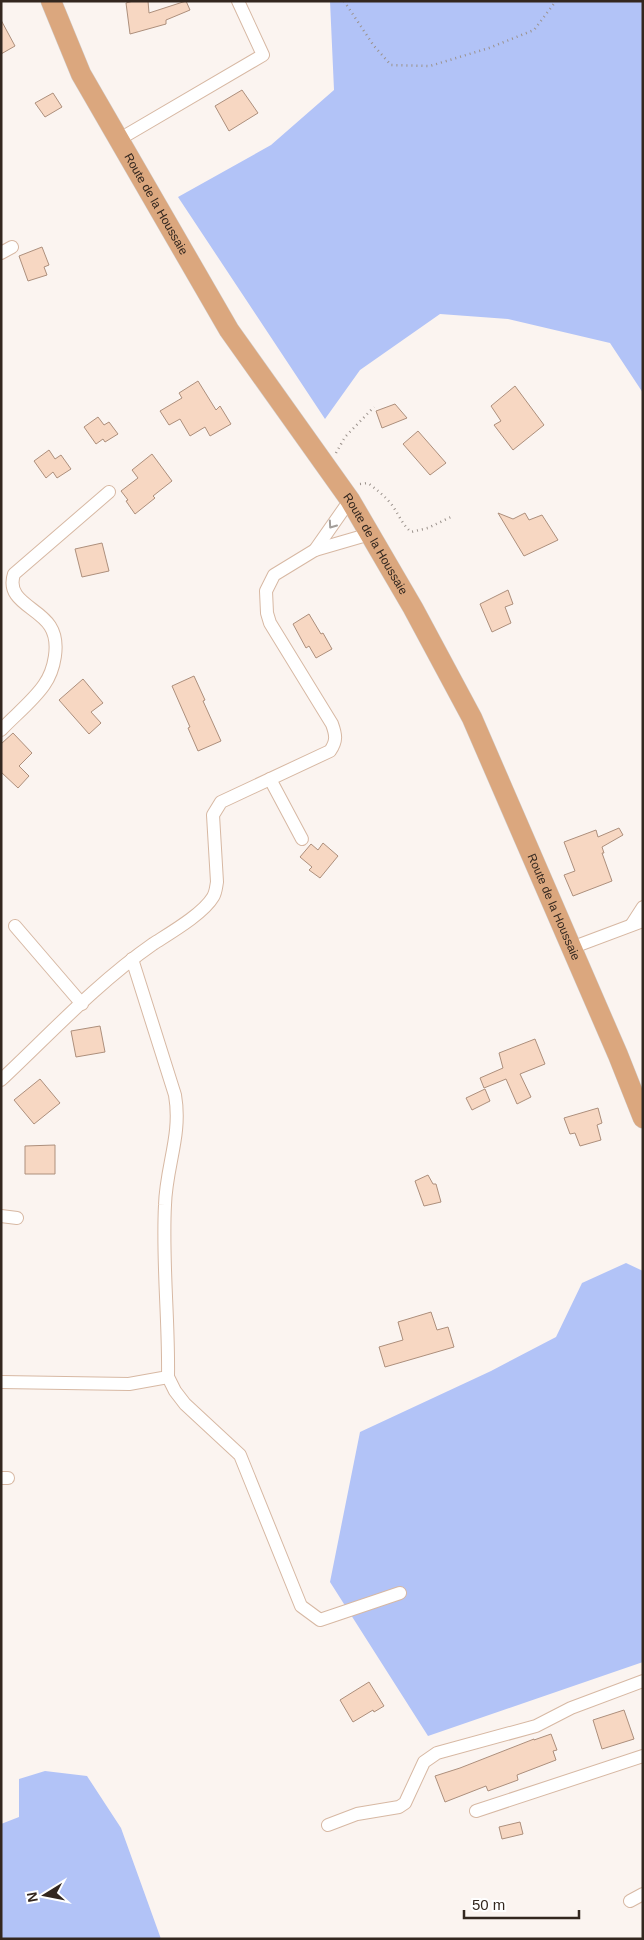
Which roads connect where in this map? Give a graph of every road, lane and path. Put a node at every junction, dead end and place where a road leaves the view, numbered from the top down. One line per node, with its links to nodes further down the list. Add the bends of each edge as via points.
1 (51, 1): 5 (main road, Route de la Houssaie, via 81,74)
2 (238, 1): 5 (street, via 264,55)
3 (344, 1): 4 (path, via 391,65 430,66 534,30)
4 (556, 1)
5 (118, 140): 7 (main road, Route de la Houssaie, via 228,330)
6 (374, 407): 7 (path, via 345,437)
7 (328, 470): 9 (main road, Route de la Houssaie)
8 (109, 492): 13 (street, via 14,574 11,583 14,593 51,627 55,657 44,686)
9 (346, 495): 10 (path, via 368,483 386,497 411,532); 11 (main road, Route de la Houssaie); 12 (street, one-way to 12)
10 (453, 516)
11 (370, 534): 12 (street); 19 (main road, Route de la Houssaie, via 472,718)
12 (315, 550): 14 (street, via 274,575 266,591 267,613 332,724 336,742 330,751)
13 (1, 730)
14 (270, 779): 15 (street); 20 (street, via 221,802 216,808 212,824 217,882 212,899 189,920)
15 (302, 839)
16 (643, 908): 17 (street)
17 (638, 923): 19 (street)
18 (15, 926): 21 (street)
19 (571, 948): 23 (main road, Route de la Houssaie)
20 (132, 959): 21 (street); 26 (street, via 178,1110 164,1203)
21 (82, 1004): 22 (street)
22 (1, 1080)
23 (643, 1118)
24 (1, 1216): 25 (street)
25 (17, 1218)
26 (168, 1377): 27 (street, via 129,1384); 28 (street, via 185,1404 240,1455 301,1606 320,1620)
27 (1, 1382)
28 (400, 1593)
29 (643, 1681): 32 (street, via 571,1708 536,1726 437,1753 424,1762 405,1803 357,1814)
30 (643, 1756): 31 (street)
31 (476, 1811)
32 (328, 1826)
33 (643, 1894): 34 (street)
34 (630, 1901)

